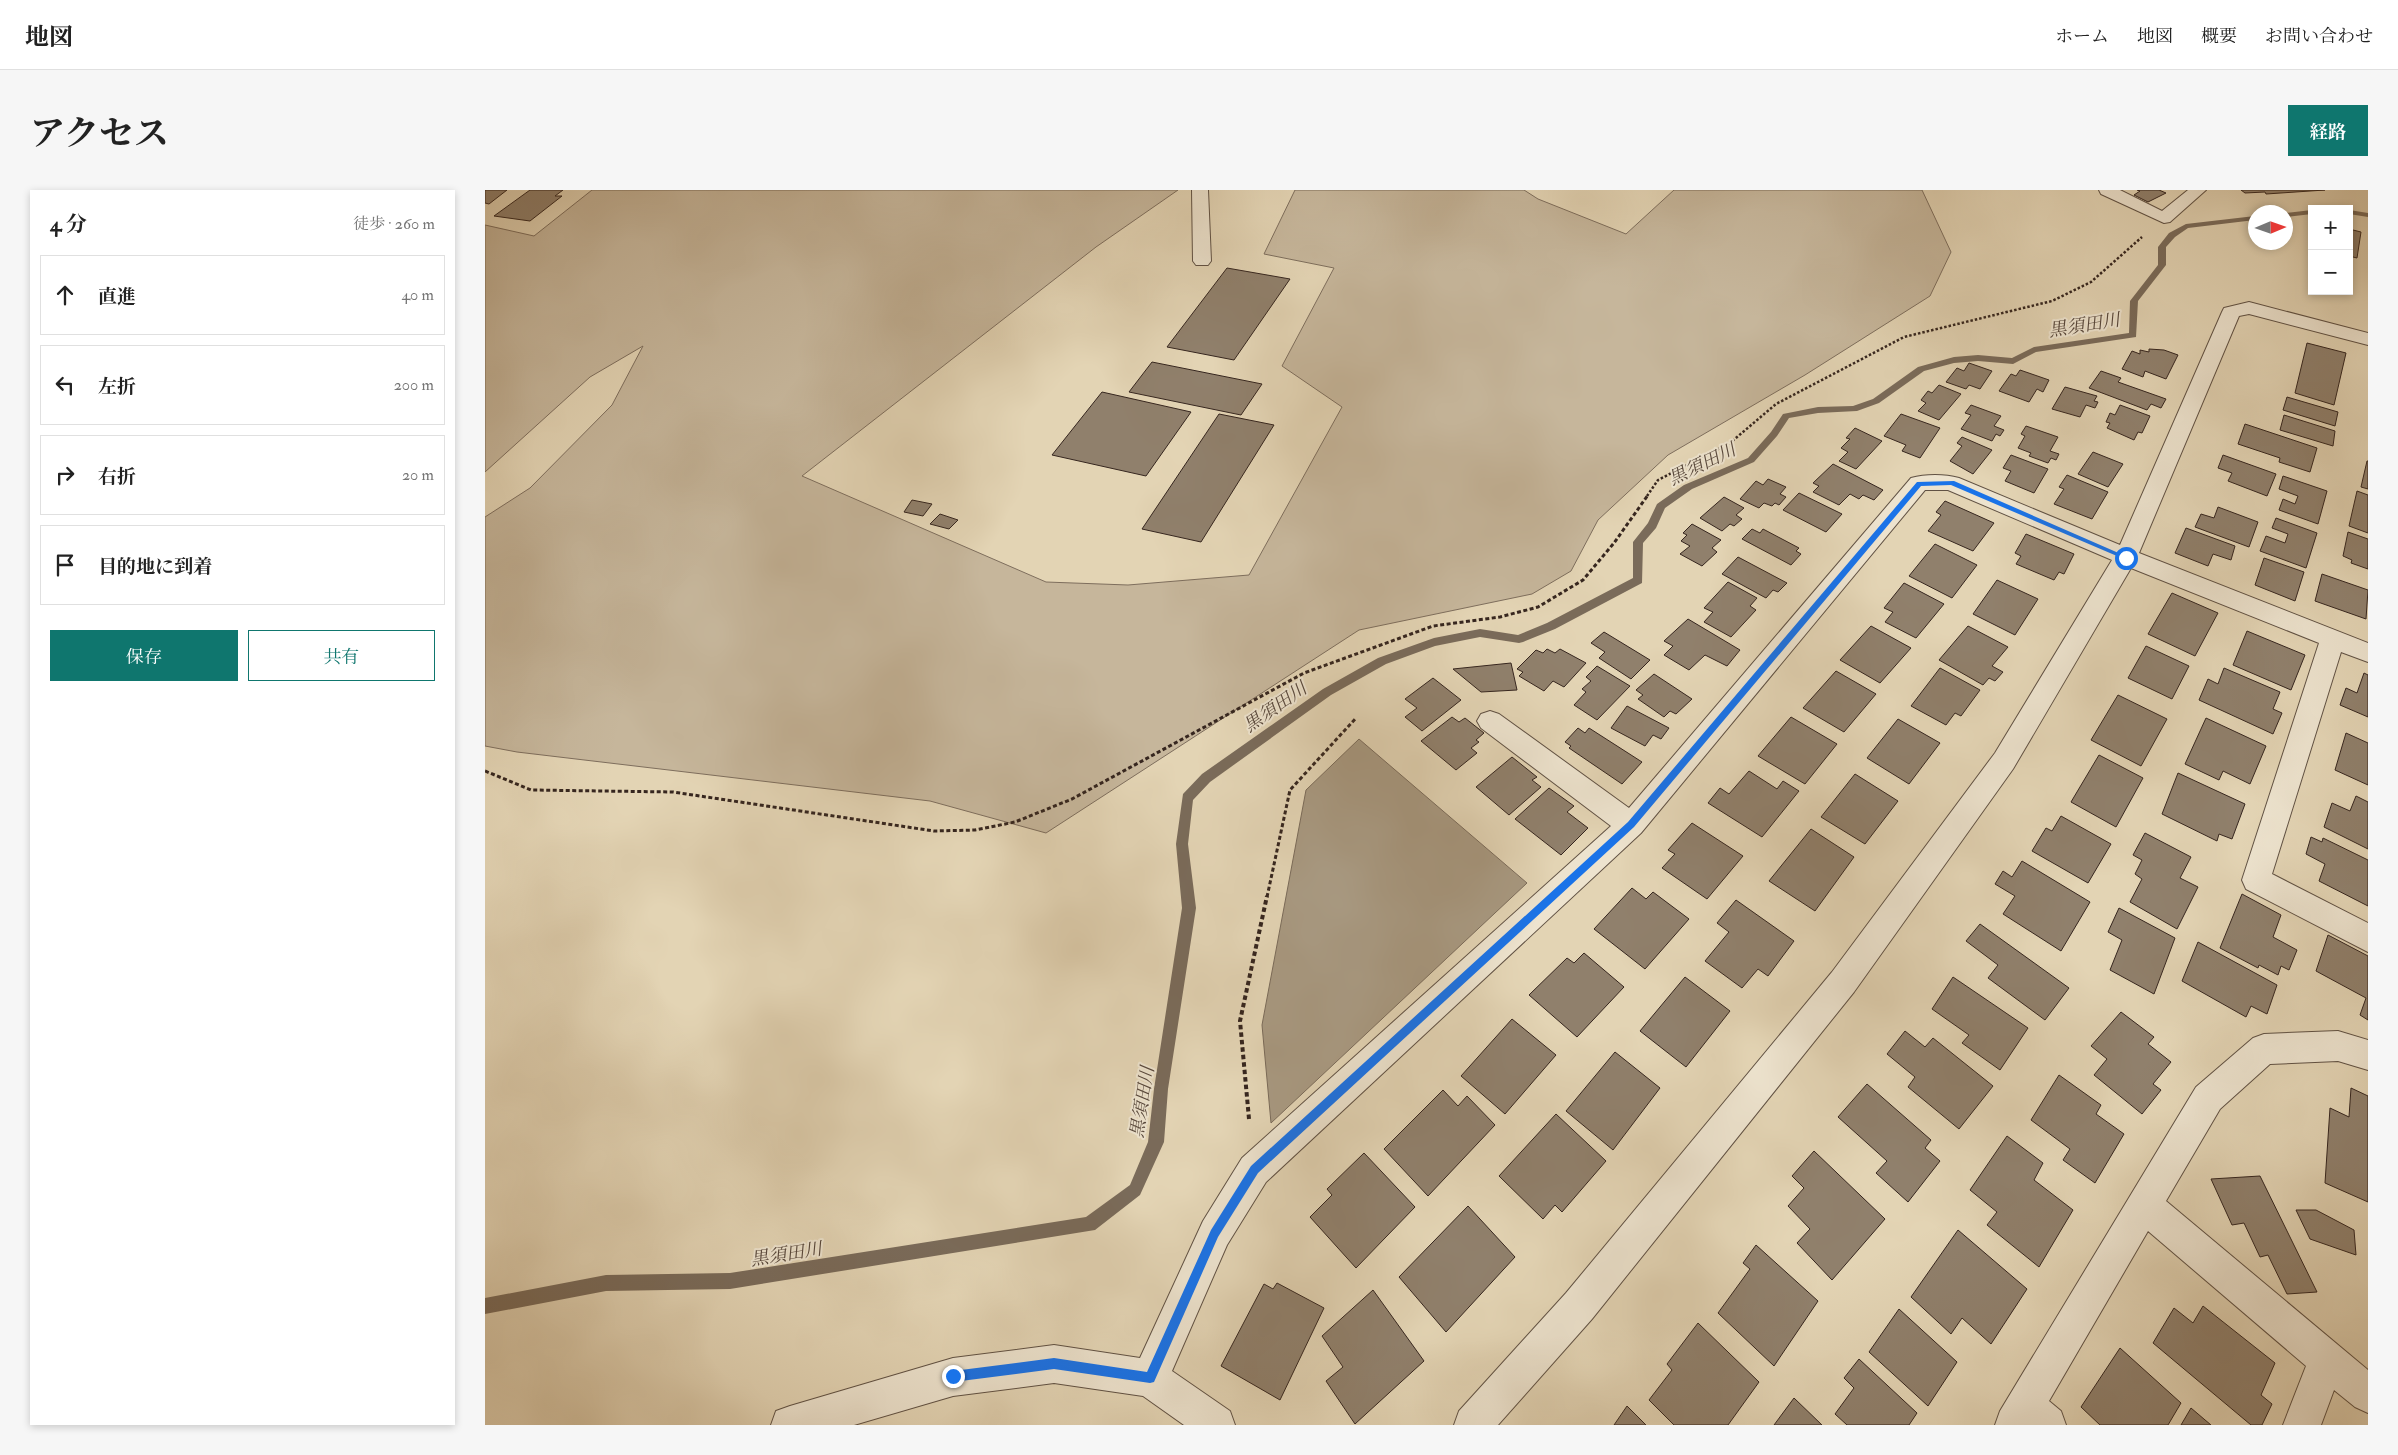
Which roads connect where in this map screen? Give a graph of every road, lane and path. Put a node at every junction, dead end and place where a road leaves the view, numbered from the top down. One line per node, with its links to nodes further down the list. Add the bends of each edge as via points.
1 (2107, 190): 4 (street)
2 (2198, 190): 4 (street)
3 (1201, 191): 5 (street)
4 (2164, 218): 12 (path, via 2091,282 2052,301 1904,337 1776,404 1730,443 1658,480 1614,544 1583,580 1539,607 1500,617 1433,626 1304,673 1072,798 1015,822 975,830 934,832 673,792 531,790)
5 (1201, 261)
6 (2368, 339): 7 (street, via 2249,308 2231,312)
7 (2126, 558): 8 (street); 13 (street, via 1951,483 1919,483); 24 (street, via 2004,761 1843,982 1579,1306)
8 (2332, 640): 9 (street); 14 (street, via 2256,880)
9 (2368, 653)
10 (1356, 718): 16 (path, via 1290,790 1240,1021)
11 (1490, 721): 13 (street)
12 (485, 771)
13 (1631, 825): 16 (street)
14 (2368, 938)
15 (2368, 1055): 17 (street, via 2338,1046 2264,1050 2207,1098)
16 (1254, 1170): 19 (street, via 1215,1234)
17 (2144, 1205): 18 (street); 21 (street)
18 (2327, 1360): 20 (street); 25 (street)
19 (1150, 1378): 22 (street, via 1054,1364 953,1376); 23 (street)
20 (2368, 1394)
21 (2029, 1418)
22 (790, 1425)
23 (1216, 1425)
24 (1473, 1425)
25 (2302, 1425)

